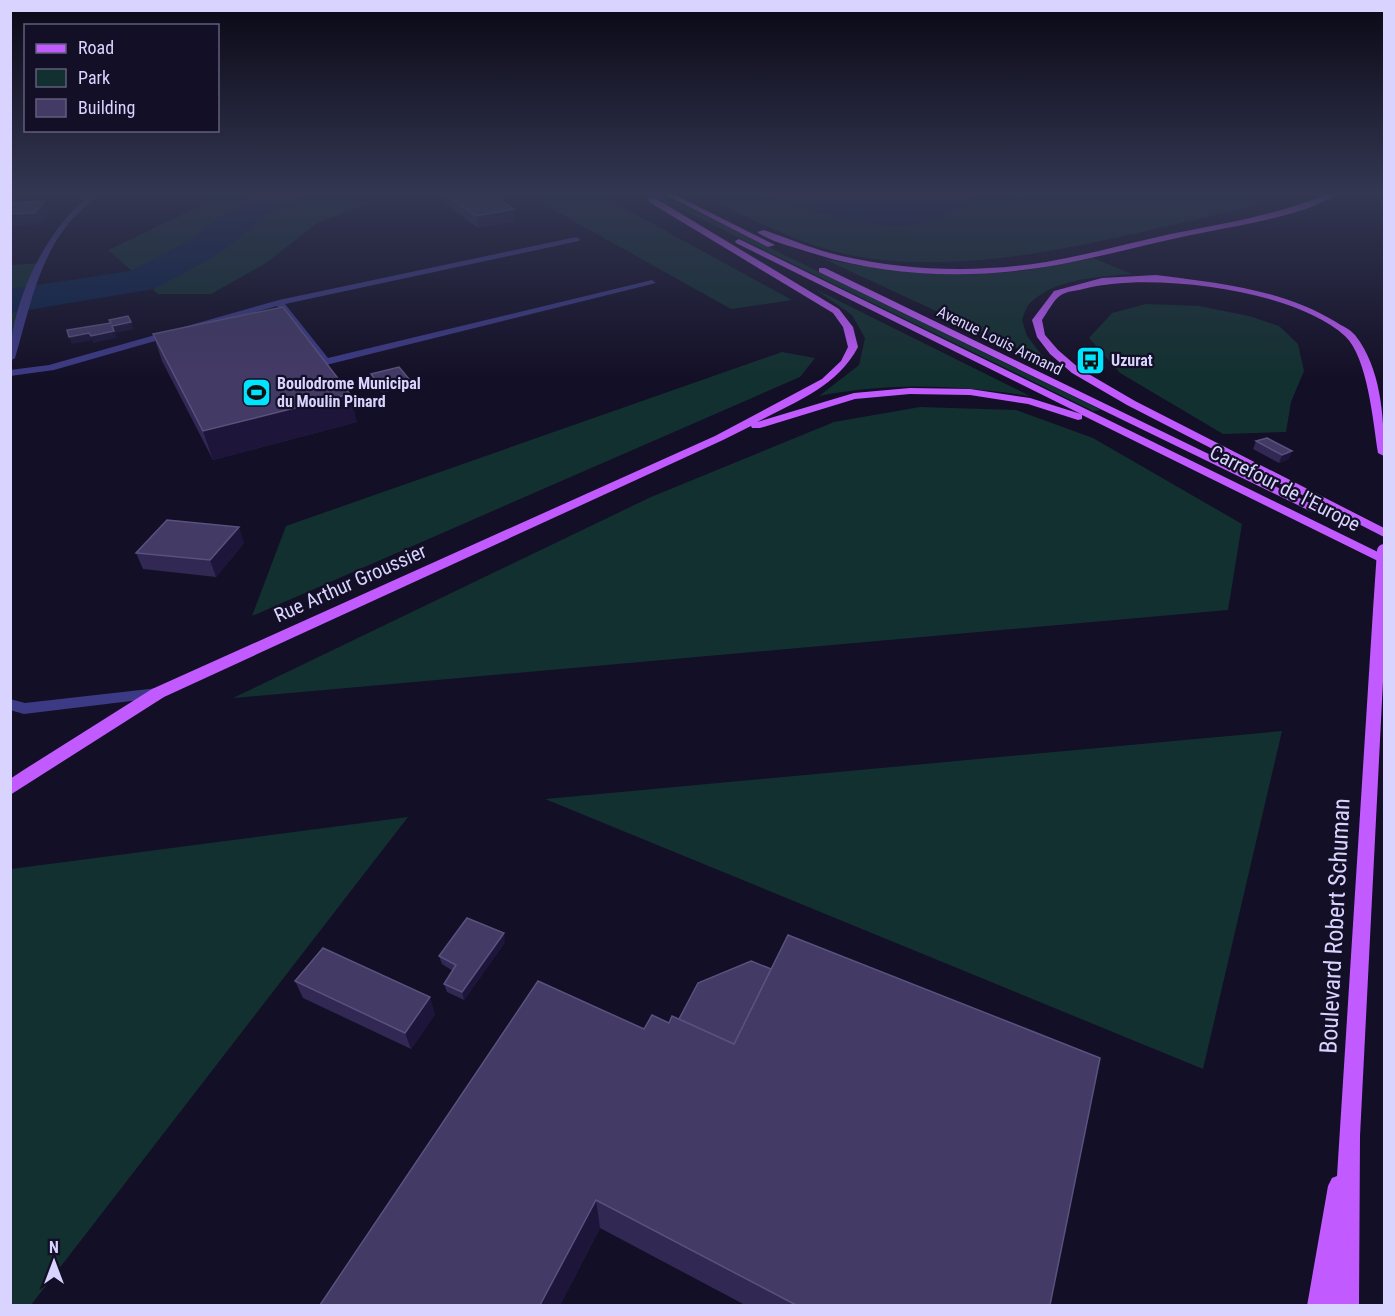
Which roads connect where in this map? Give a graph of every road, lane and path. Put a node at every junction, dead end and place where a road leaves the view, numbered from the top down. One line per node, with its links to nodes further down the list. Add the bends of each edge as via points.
1 (46, 256): 10 (street)
2 (495, 256): 9 (street)
3 (748, 256): 12 (main road, via 836,311 848,327 853,347 845,362 826,381)
4 (773, 256): 13 (main road, Avenue Louis Armand)
5 (795, 256): 16 (main road, Avenue Louis Armand)
6 (834, 256): 7 (main road, via 912,270 989,271)
7 (1082, 256)
8 (652, 283): 9 (street, via 326,362)
9 (279, 303): 11 (street, via 50,368)
10 (10, 358)
11 (10, 373)
12 (719, 438): 13 (main road, via 854,396 910,391 970,392 1030,401); 19 (main road, Rue Arthur Groussier)
13 (1167, 451): 18 (main road, Carrefour de l'Europe)
14 (1384, 453): 15 (main road, via 1369,369 1350,335 1311,311 1271,297 1215,285 1156,278 1102,281 1057,293 1037,320 1040,335 1076,370 1131,403)
15 (1384, 533)
16 (1384, 541)
17 (1384, 551): 22 (main road, Boulevard Robert Schuman, bridge)
18 (1384, 561)
19 (159, 693): 20 (street, via 24,708); 21 (main road, Rue Arthur Groussier)
20 (10, 704)
21 (10, 789)
22 (1349, 1136): 23 (main road); 24 (main road, Boulevard Robert Schuman)
23 (1320, 1305)
24 (1346, 1305)

